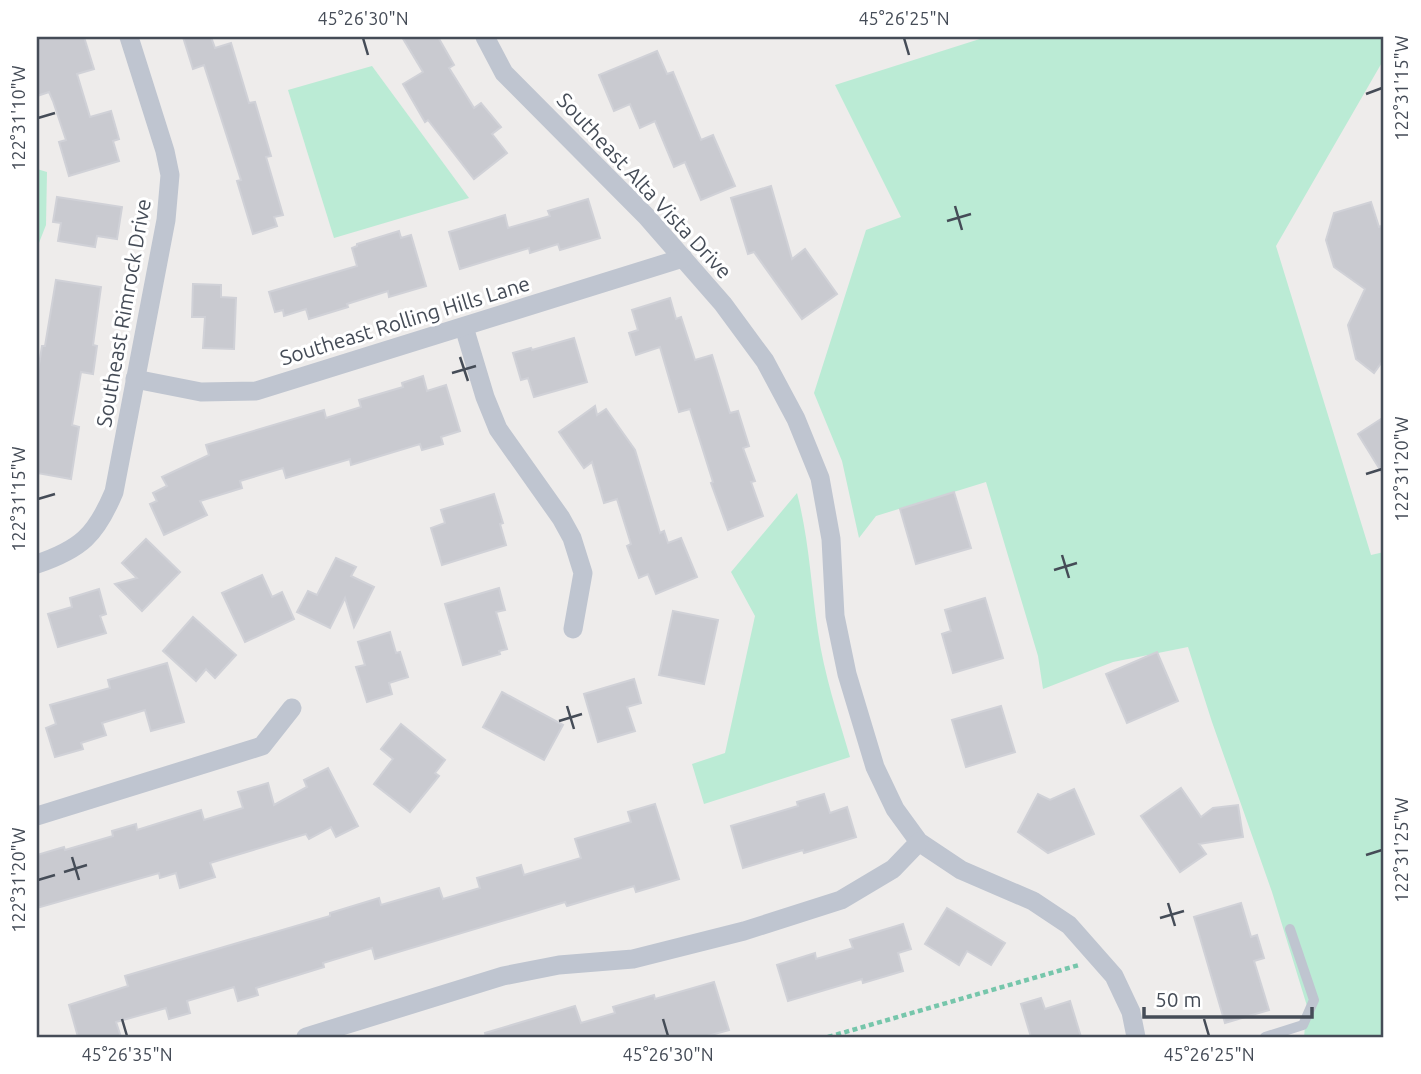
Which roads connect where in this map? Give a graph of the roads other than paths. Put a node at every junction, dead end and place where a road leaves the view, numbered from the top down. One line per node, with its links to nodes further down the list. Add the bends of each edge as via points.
1 (129, 37): 5 (street, Southeast Rimrock Drive, via 170,174 166,220)
2 (485, 37): 3 (street, Southeast Alta Vista Drive, via 504,73)
3 (683, 258): 4 (street, Southeast Rolling Hills Lane); 10 (street, Southeast Alta Vista Drive, via 765,360 820,478 831,539 835,616 847,674 875,767 895,809)
4 (464, 327): 5 (street, Southeast Rolling Hills Lane, via 256,391 201,392); 7 (street, via 498,429 572,538 583,573)
5 (135, 379): 6 (street, Southeast Rimrock Drive, via 114,492 103,518 79,545)
6 (37, 564)
7 (573, 629)
8 (292, 708): 9 (street, via 262,746)
9 (37, 816)
10 (919, 842): 12 (street, via 893,869 841,901 633,959 559,965 503,976); 13 (street, via 961,870 1033,901 1069,925 1114,976 1131,1012)
11 (1290, 929): 14 (lane, via 1314,1000 1303,1025)
12 (306, 1037)
13 (1136, 1037)
14 (1265, 1037)

